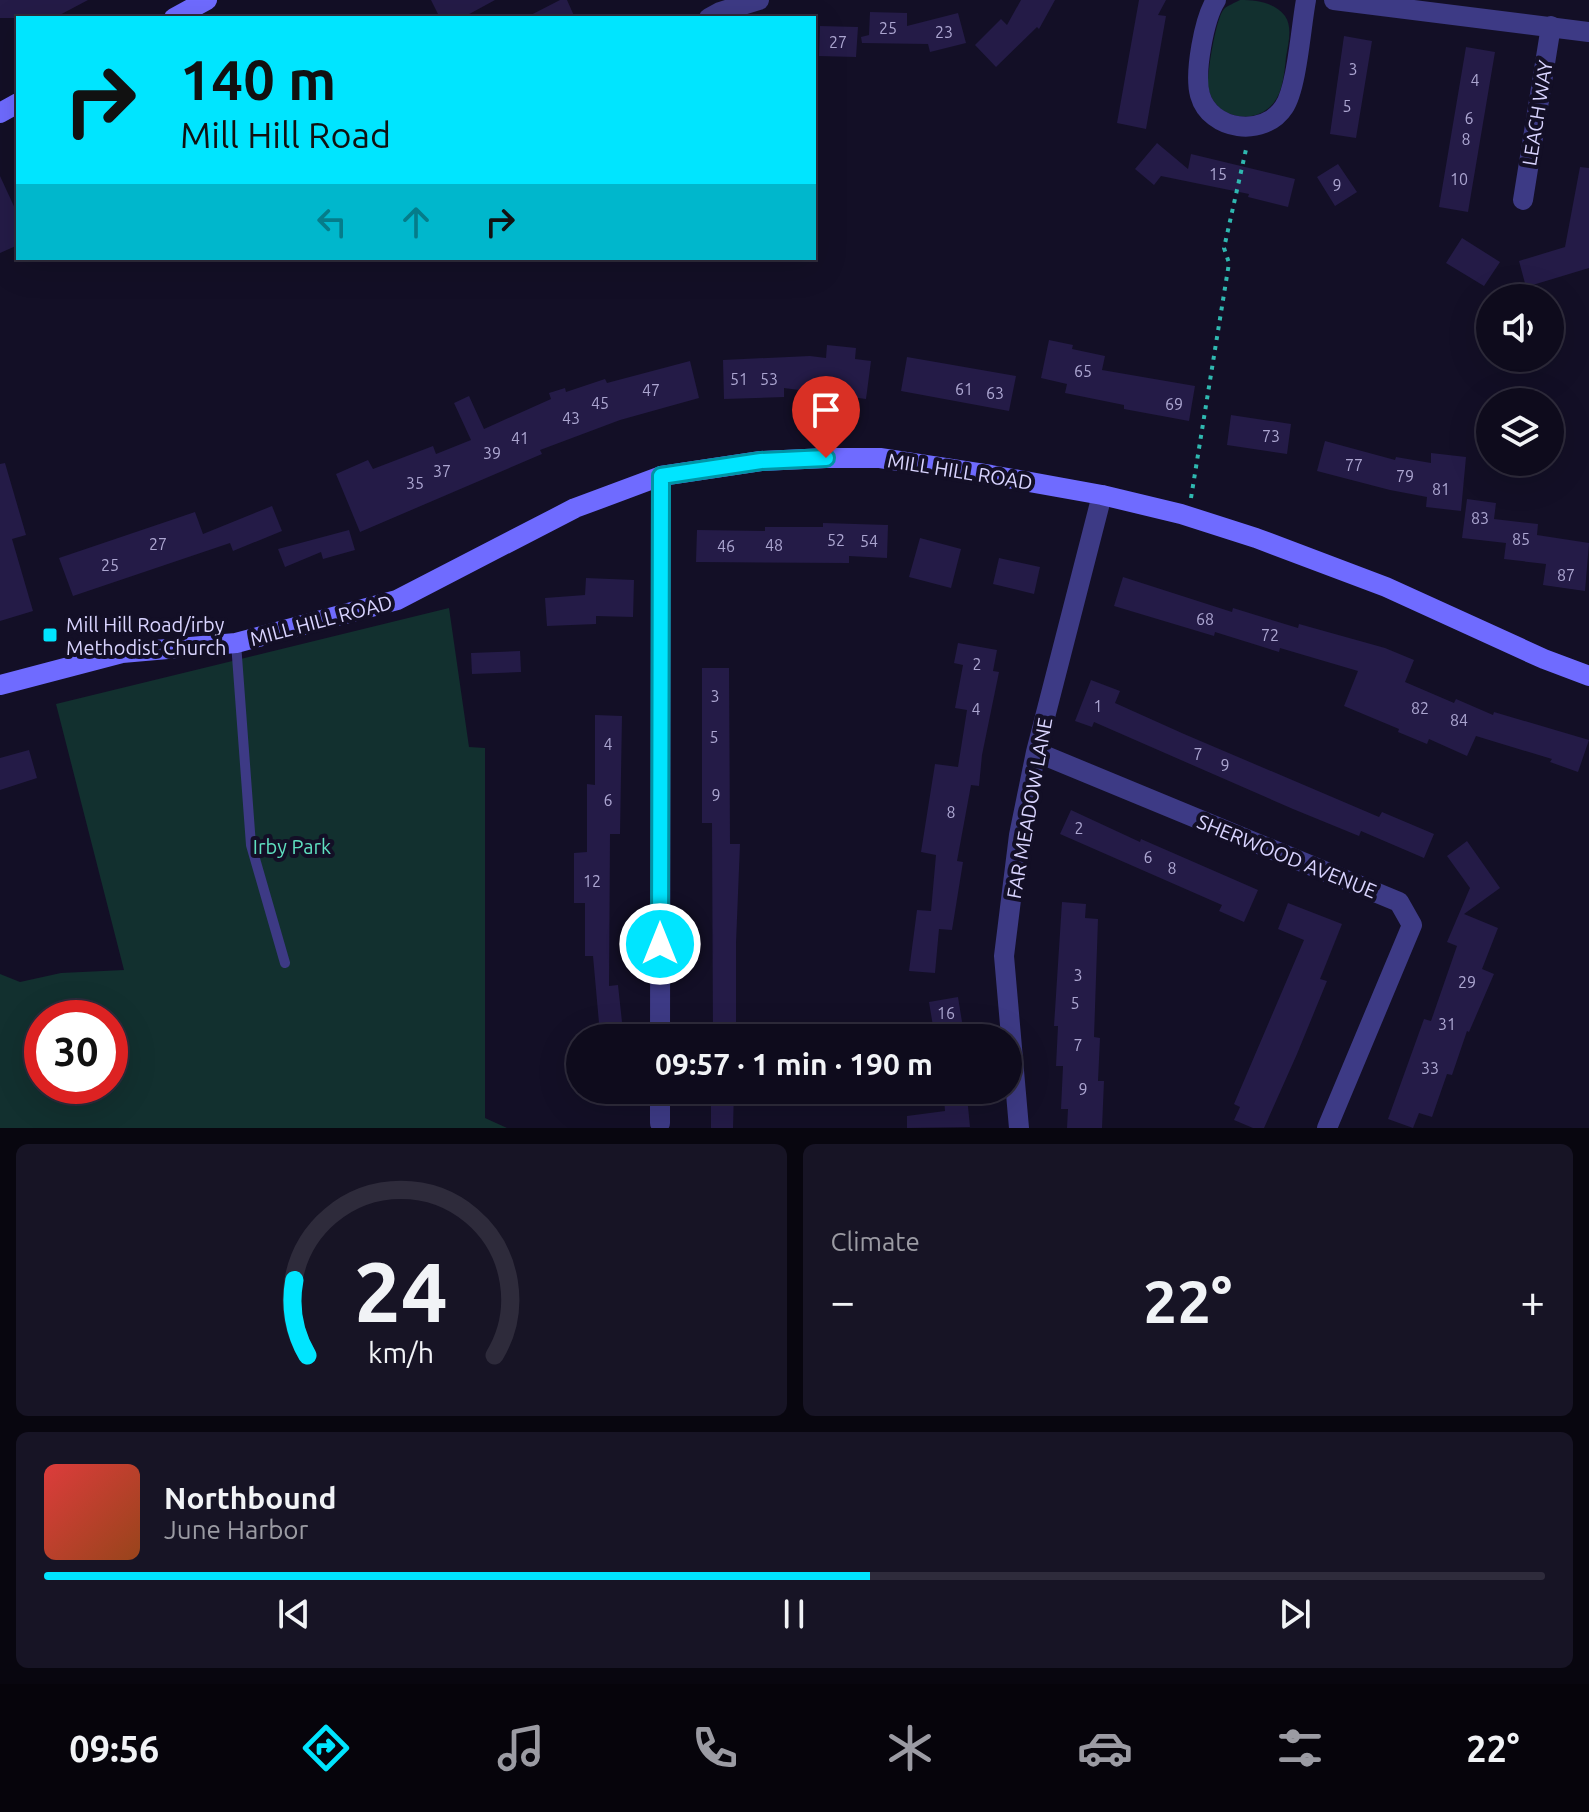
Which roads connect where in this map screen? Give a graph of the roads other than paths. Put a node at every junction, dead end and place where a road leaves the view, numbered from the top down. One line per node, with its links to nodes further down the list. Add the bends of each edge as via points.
1 (206, 0): 7 (street)
2 (759, 0): 6 (street)
3 (1216, 0): 4 (street, via 1206,23 1200,96 1209,111 1238,127 1271,119 1283,109)
4 (1306, 0)
5 (1334, 0): 8 (street)
6 (715, 10)
7 (178, 16)
8 (1551, 26): 9 (street); 10 (street, LEACH WAY)
9 (1589, 32)
10 (1523, 200)
11 (661, 476): 12 (street, MILL HILL ROAD, via 761,461 880,458); 13 (street, MILL HILL ROAD, via 575,508 397,600); 18 (street)
12 (1102, 495): 14 (street, MILL HILL ROAD, via 1188,516 1386,587); 16 (street, FAR MEADOW LANE)
13 (236, 643): 15 (street, MILL HILL ROAD, via 122,653); 17 (lane, via 251,845)
14 (1589, 676)
15 (0, 685)
16 (1036, 752): 21 (street, FAR MEADOW LANE, via 1004,956); 22 (street, SHERWOOD AVENUE, via 1399,902 1412,925)
17 (285, 963)
18 (660, 1024)
19 (660, 1104): 20 (street)
20 (660, 1123)
21 (1019, 1128)
22 (1327, 1128)

